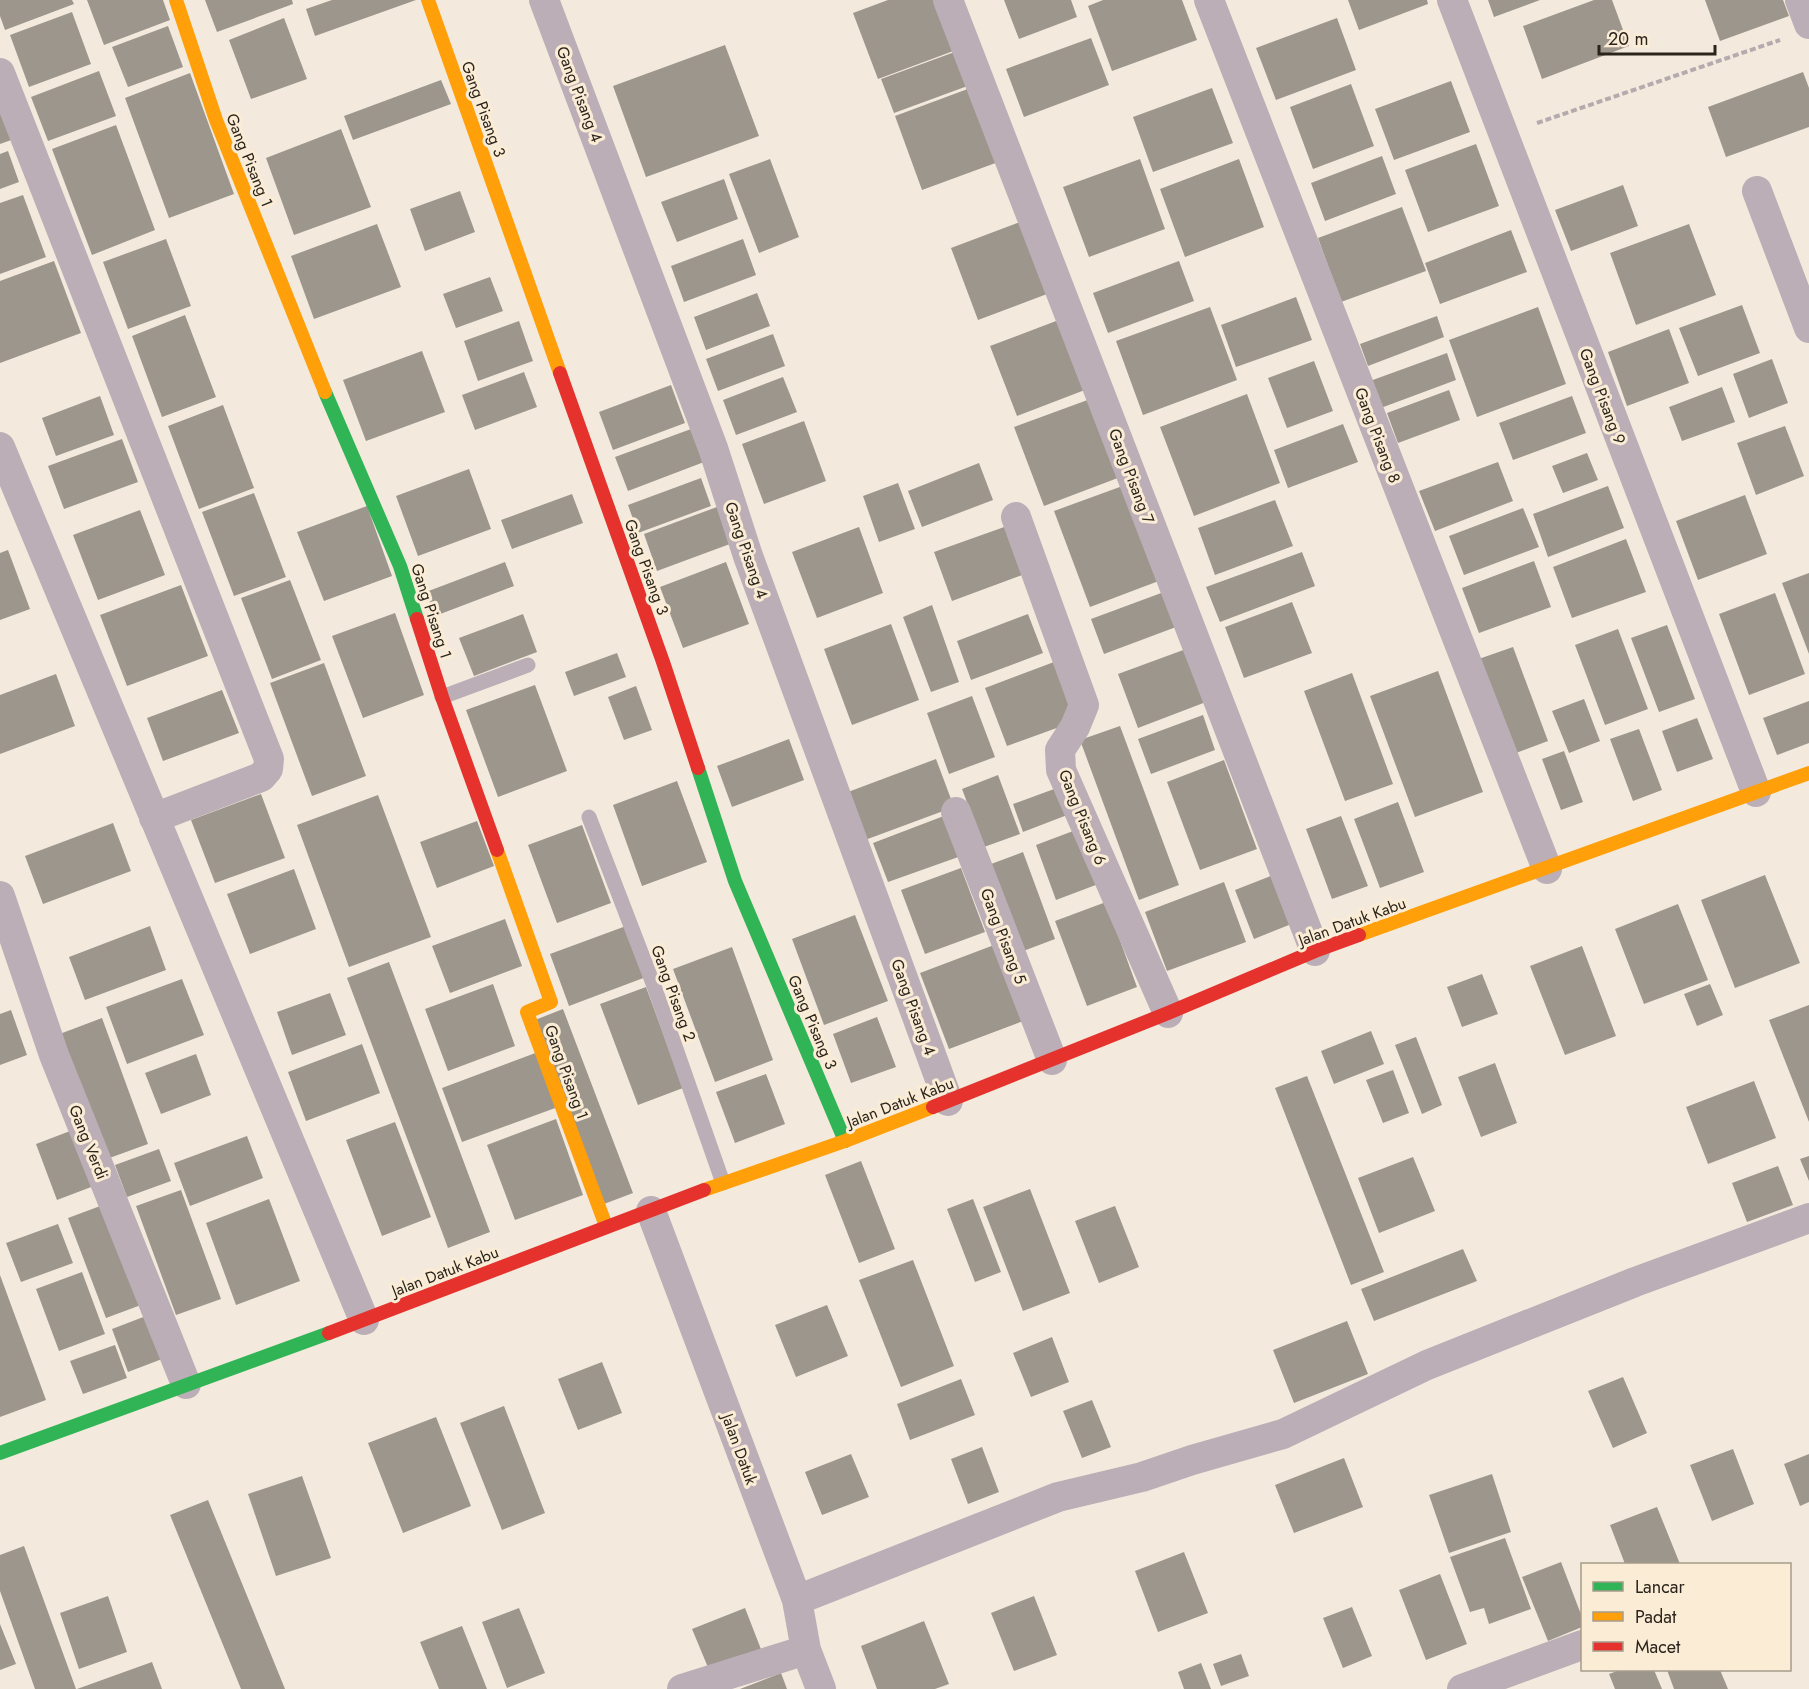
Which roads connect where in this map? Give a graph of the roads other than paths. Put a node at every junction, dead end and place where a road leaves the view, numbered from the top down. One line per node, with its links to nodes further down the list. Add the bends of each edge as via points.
1 (176, 0): 15 (street, Gang Pisang 1, via 216,120 400,566)
2 (428, 0): 27 (street, Gang Pisang 3, via 659,651 735,881)
3 (544, 0): 26 (street, Gang Pisang 4, via 713,448 748,556)
4 (948, 0): 23 (street, Gang Pisang 7)
5 (1209, 0): 21 (street, Gang Pisang 8)
6 (1452, 0): 17 (street, Gang Pisang 9)
7 (1800, 0): 8 (street)
8 (1798, 31)
9 (0, 73): 19 (street, via 269,759 268,769 261,777)
10 (1757, 191): 11 (street)
11 (1809, 328)
12 (0, 447): 19 (street)
13 (1016, 517): 24 (street, Gang Pisang 6, via 1084,705 1060,750 1061,770)
14 (528, 665): 15 (lane)
15 (442, 697): 31 (street, Gang Pisang 1, via 551,1002 527,1012)
16 (1809, 773): 17 (street, Jalan Datuk Kabu)
17 (1756, 792): 21 (street, Jalan Datuk Kabu)
18 (956, 812): 25 (street, Gang Pisang 5)
19 (154, 818): 32 (street)
20 (589, 818): 28 (lane, Gang Pisang 2)
21 (1548, 869): 23 (street, Jalan Datuk Kabu)
22 (0, 896): 33 (street, Gang Verdi, via 54,1055)
23 (1315, 951): 24 (street, Jalan Datuk Kabu)
24 (1168, 1013): 25 (street, Jalan Datuk Kabu)
25 (1052, 1060): 26 (street, Jalan Datuk Kabu)
26 (948, 1101): 27 (street, Jalan Datuk Kabu)
27 (844, 1141): 28 (street, Jalan Datuk Kabu)
28 (723, 1182): 29 (street, Jalan Datuk Kabu)
29 (651, 1211): 31 (street, Jalan Datuk Kabu); 35 (street, Jalan Datuk)
30 (1809, 1218): 35 (street, via 1427,1365 1283,1434 1142,1477 1058,1497)
31 (606, 1226): 32 (street, Jalan Datuk Kabu)
32 (364, 1320): 33 (street, Jalan Datuk Kabu)
33 (186, 1384): 34 (street, Jalan Datuk Kabu)
34 (0, 1453)
35 (797, 1600): 37 (street, Jalan Datuk)
36 (1581, 1645): 40 (street)
37 (806, 1650): 38 (street); 39 (street, Jalan Datuk)
38 (682, 1689)
39 (821, 1689)
40 (1462, 1689)

